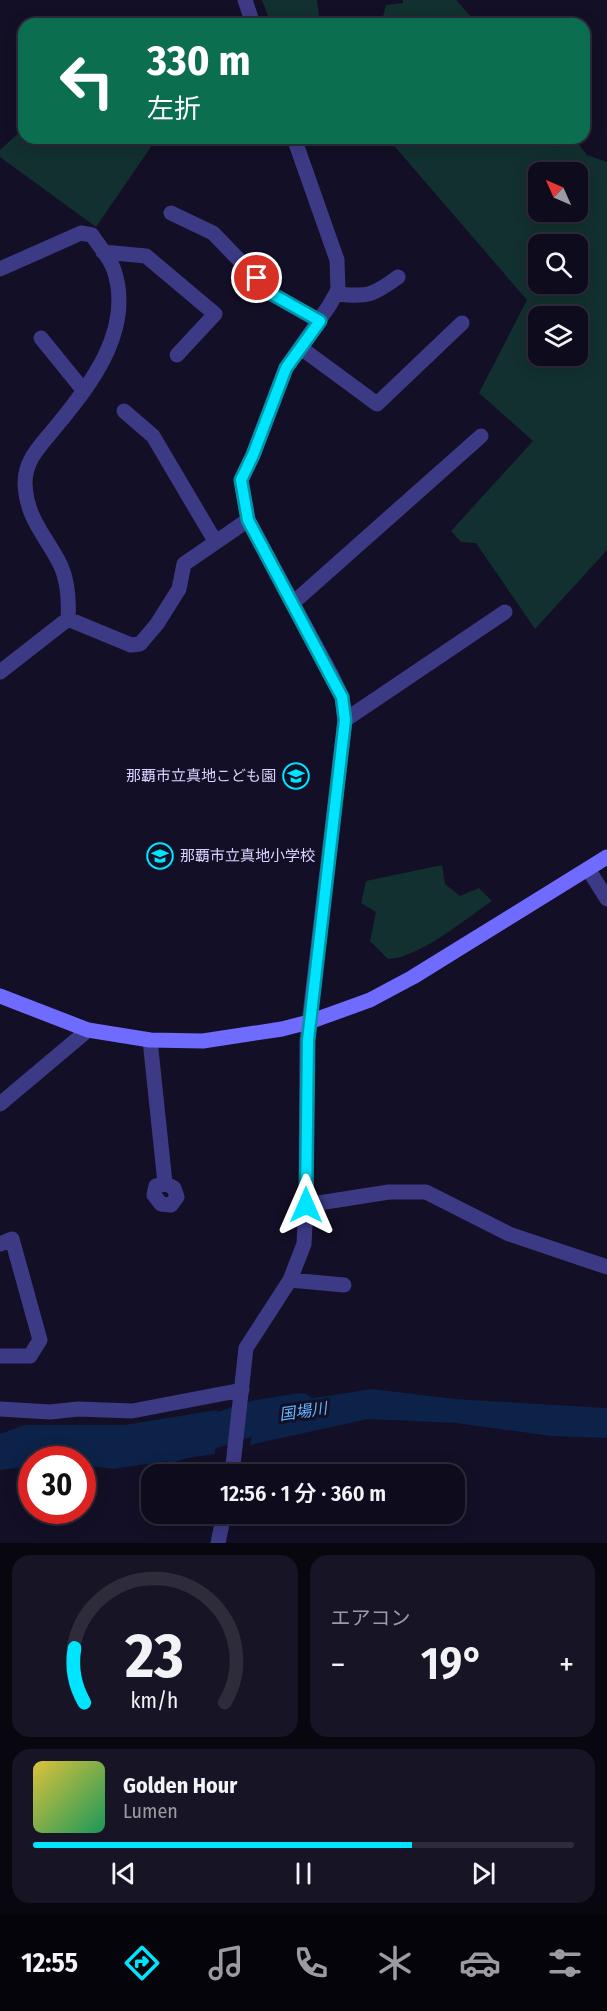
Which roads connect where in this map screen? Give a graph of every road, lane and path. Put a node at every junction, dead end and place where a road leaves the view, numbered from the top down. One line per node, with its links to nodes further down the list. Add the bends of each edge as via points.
1 (245, 0): 2 (street)
2 (251, 18)
3 (296, 144): 8 (street, via 337,260)
4 (171, 213): 9 (street, via 213,233 272,294)
5 (102, 252): 6 (street, via 92,235 81,233); 13 (street, via 146,256 215,314); 14 (street, via 114,269 116,330 99,369)
6 (0, 269)
7 (398, 277): 8 (street, via 376,293)
8 (336, 294): 9 (street)
9 (320, 321): 12 (street)
10 (462, 323): 12 (street, via 377,404)
11 (41, 338): 14 (street)
12 (301, 348): 17 (street, via 286,368 241,480)
13 (177, 355)
14 (84, 391): 21 (street, via 29,459 25,483 33,520 62,567 69,599)
15 (124, 411): 18 (street, via 153,436)
16 (481, 436): 19 (street)
17 (248, 520): 18 (street); 19 (street)
18 (216, 541): 21 (street, via 184,564 179,589 140,644 131,645)
19 (294, 602): 23 (street, via 342,697)
20 (505, 612): 23 (street)
21 (68, 619): 22 (street)
22 (0, 672)
23 (345, 720): 28 (street)
24 (607, 857): 25 (street)
25 (588, 869): 26 (street); 28 (street, via 413,977 370,1000)
26 (607, 899)
27 (0, 996): 29 (street)
28 (309, 1022): 30 (street, via 263,1034 203,1041); 33 (street)
29 (88, 1030): 30 (street); 31 (street)
30 (150, 1040): 32 (street)
31 (0, 1104)
32 (165, 1183)
33 (306, 1205): 35 (street, via 389,1192 426,1192 509,1234); 36 (street, via 304,1244)
34 (0, 1244): 38 (street, via 12,1239 40,1341 30,1356)
35 (607, 1267)
36 (290, 1280): 37 (street); 39 (street, via 246,1348)
37 (344, 1285)
38 (0, 1356)
39 (242, 1390): 40 (street, via 132,1411); 41 (street)
40 (0, 1409)
41 (233, 1464)
42 (222, 1524): 43 (street)
43 (218, 1543)

